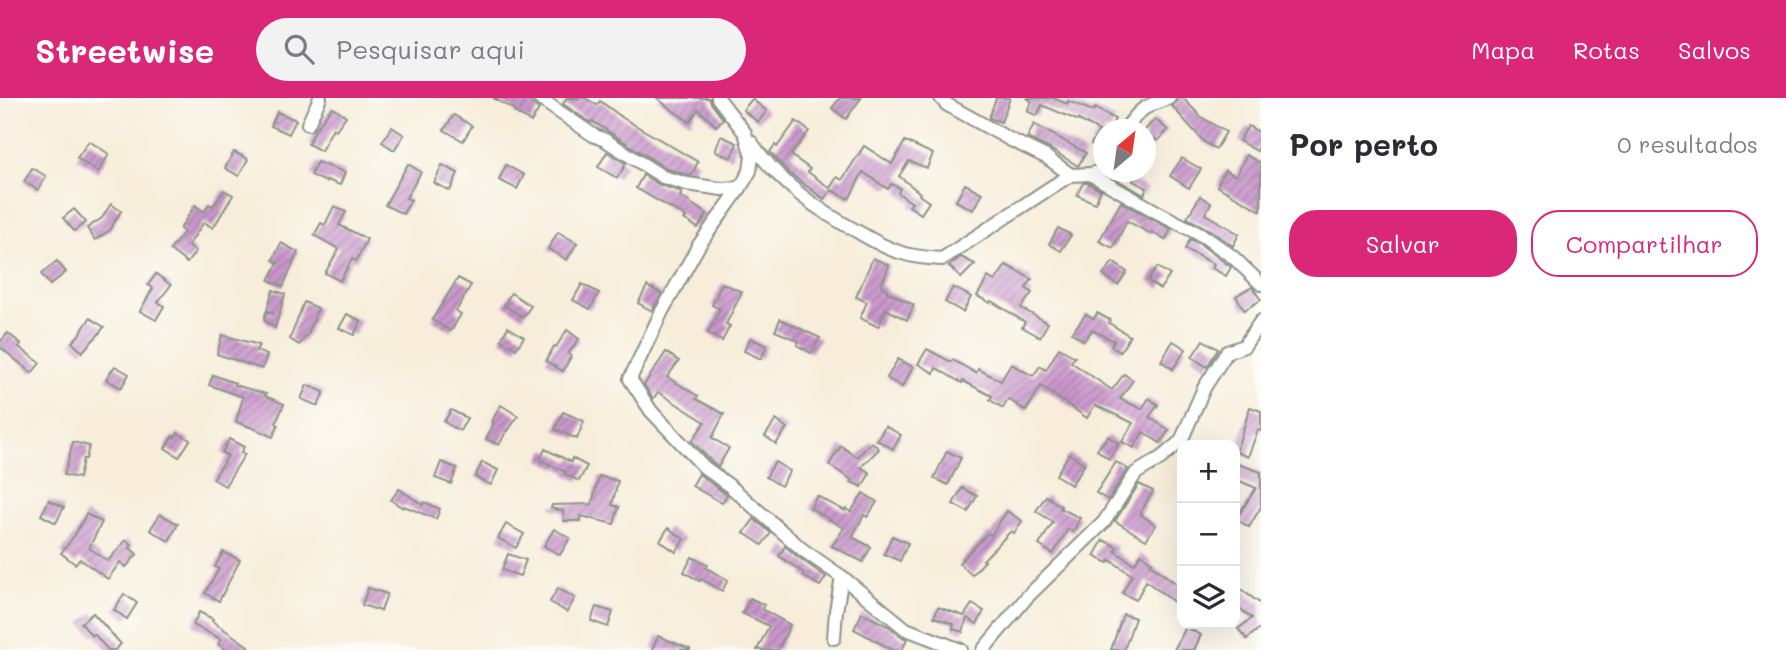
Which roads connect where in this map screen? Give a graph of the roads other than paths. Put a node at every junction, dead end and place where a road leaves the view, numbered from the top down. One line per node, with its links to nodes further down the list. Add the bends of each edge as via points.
1 (320, 98): 7 (street)
2 (539, 98): 12 (street, via 663,177 699,186)
3 (719, 98): 8 (street)
4 (941, 98): 11 (street)
5 (1169, 98): 6 (street, via 1145,107)
6 (1132, 119)
7 (308, 124)
8 (745, 133): 11 (street, via 764,162 809,202 897,252 920,257 942,258); 12 (street, via 752,156)
9 (1093, 173): 10 (street)
10 (1090, 174): 11 (street); 13 (street, via 1205,237)
11 (1071, 176)
12 (740, 188): 15 (street, via 699,246 630,379 650,411 704,467)
13 (1261, 284)
14 (1261, 321): 18 (street, via 1244,346 1227,352 1181,440 1136,473 1104,522 1027,597)
15 (842, 577): 16 (street); 17 (street, via 906,629)
16 (834, 638)
17 (961, 650)
18 (983, 650)

